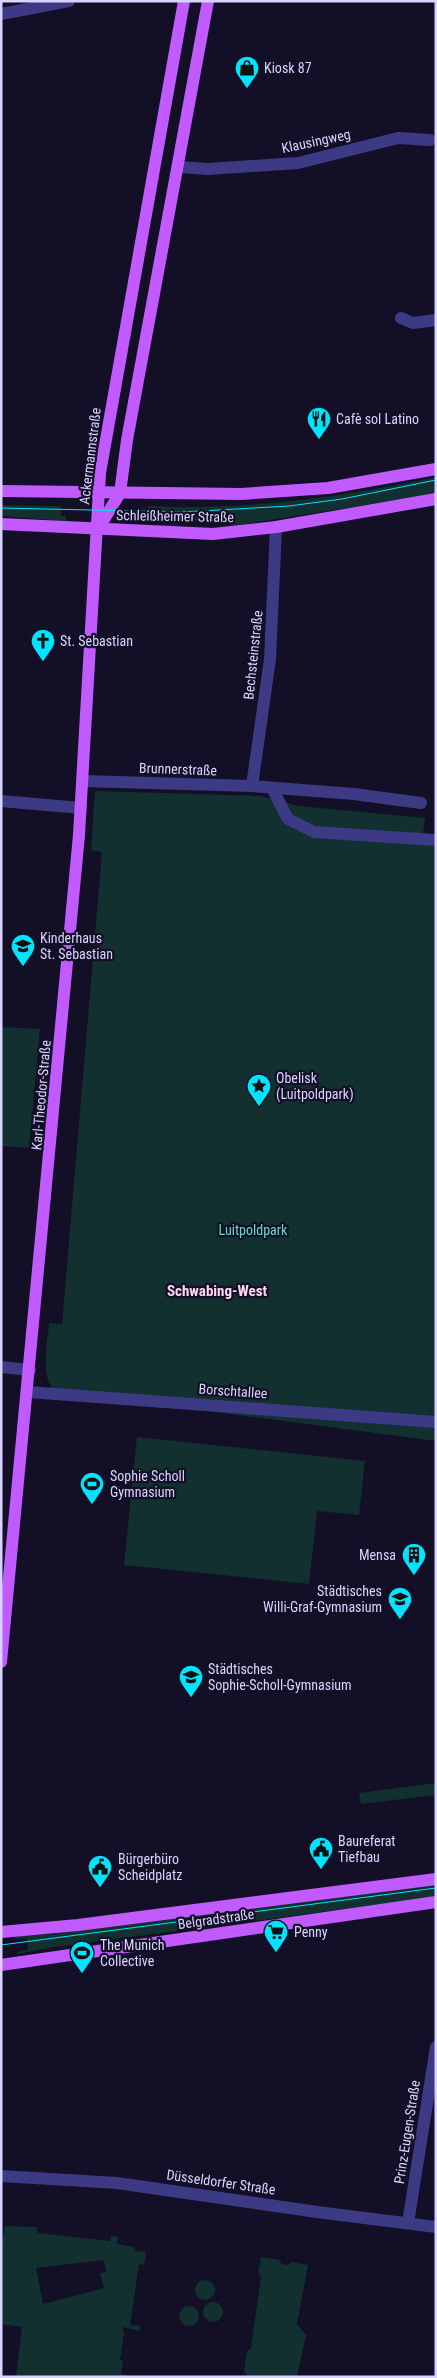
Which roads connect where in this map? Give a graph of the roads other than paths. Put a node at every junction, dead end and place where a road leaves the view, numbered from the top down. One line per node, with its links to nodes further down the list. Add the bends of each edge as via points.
1 (69, 1): 4 (street)
2 (184, 1): 11 (main road, Ackermannstraße)
3 (208, 1): 6 (main road, Ackermannstraße)
4 (1, 14)
5 (430, 140): 6 (street, Klausingweg, via 398,138 298,163 208,169)
6 (178, 167): 12 (main road, Ackermannstraße)
7 (400, 318): 8 (street, via 413,323)
8 (436, 320)
9 (436, 469): 12 (main road, Schleißheimer Straße, via 328,488 240,494)
10 (1, 491): 11 (main road, Schleißheimer Straße)
11 (99, 492): 12 (main road, Schleißheimer Straße); 16 (main road, Ackermannstraße)
12 (120, 493): 16 (main road, Ackermannstraße)
13 (436, 499): 15 (main road, Schleißheimer Straße)
14 (1, 524): 16 (main road, Schleißheimer Straße)
15 (276, 527): 16 (main road, Schleißheimer Straße, via 213,534); 18 (street, Bechsteinstraße, via 270,659)
16 (98, 529): 17 (main road, Karl-Theodor-Straße)
17 (84, 781): 18 (street, Brunnerstraße); 22 (main road, Karl-Theodor-Straße)
18 (252, 786): 19 (street, Brunnerstraße)
19 (272, 788): 21 (street, Brunnerstraße); 23 (street, via 288,819 314,832)
20 (1, 801): 22 (street)
21 (421, 803)
22 (81, 808): 25 (main road, Karl-Theodor-Straße)
23 (436, 840)
24 (1, 1367): 25 (street)
25 (30, 1370): 26 (main road, Karl-Theodor-Straße)
26 (28, 1392): 27 (street, Borschtallee); 28 (main road, Karl-Theodor-Straße)
27 (436, 1422)
28 (1, 1662)
29 (436, 1879): 31 (main road, Belgradstraße)
30 (436, 1902): 32 (main road, Belgradstraße)
31 (1, 1932)
32 (1, 1965)
33 (436, 2047): 35 (street, Prinz-Eugen-Straße)
34 (1, 2176): 35 (street, Düsseldorfer Straße, via 117,2183)
35 (408, 2223): 36 (street, Düsseldorfer Straße)
36 (436, 2227)

